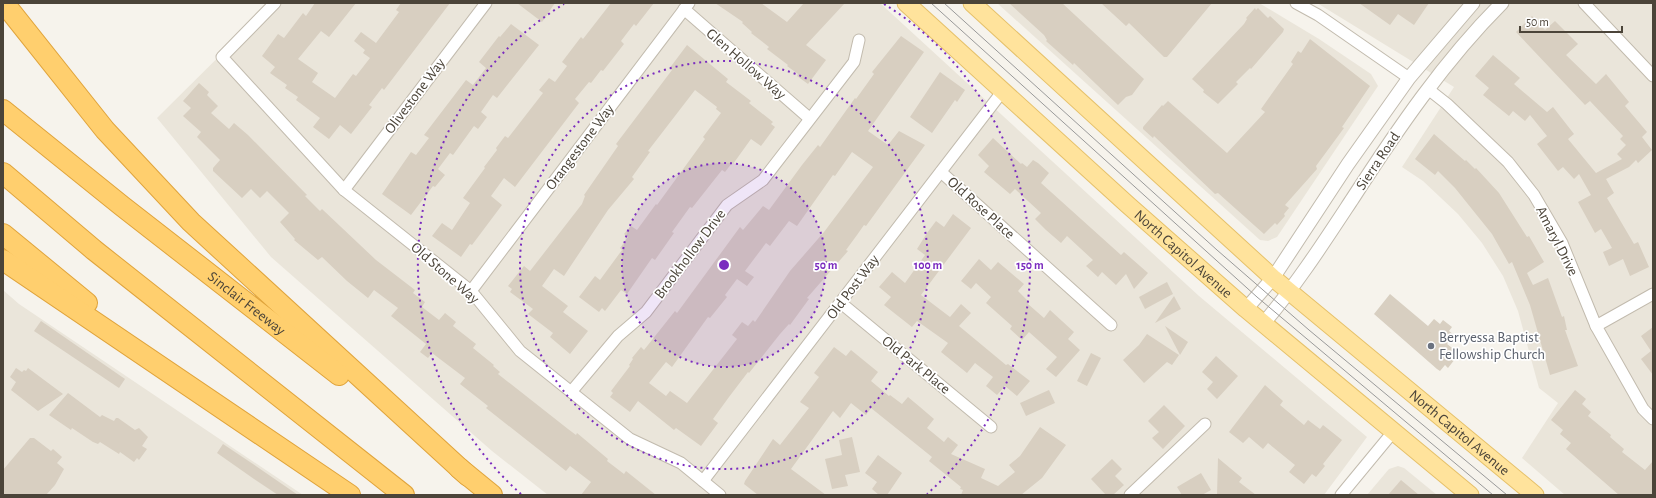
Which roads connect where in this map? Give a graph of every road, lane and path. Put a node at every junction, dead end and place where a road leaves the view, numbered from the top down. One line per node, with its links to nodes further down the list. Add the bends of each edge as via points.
1 (4, 3): 38 (highway, via 105,130 191,222)
2 (275, 3): 20 (street, Old Stone Way, via 222,57)
3 (486, 3): 20 (street, Olivestone Way)
4 (906, 3): 15 (main road, North Capitol Avenue)
5 (972, 3): 23 (main road, North Capitol Avenue)
6 (1296, 3): 13 (street)
7 (1473, 3): 13 (street, Sierra Road)
8 (1502, 3): 14 (street, Sierra Road)
9 (1584, 3): 12 (street)
10 (686, 6): 17 (street, Glen Hollow Way); 24 (street, Orangestone Way)
11 (859, 40): 17 (street, Brookhollow Drive, via 854,62)
12 (1653, 76)
13 (1409, 78): 23 (street, Sierra Road, via 1348,164)
14 (1428, 89): 25 (street, Sierra Road); 31 (street, Amaryl Drive, via 1508,162 1534,195 1562,243)
15 (1002, 92): 18 (street, Old Post Way); 28 (main road, North Capitol Avenue)
16 (3, 110): 38 (highway, Sinclair Freeway)
17 (809, 118): 32 (street, Brookhollow Drive, via 763,180 727,205 646,312 618,336)
18 (941, 172): 27 (street, Old Post Way); 30 (street, Old Rose Place)
19 (3, 173): 41 (highway, via 94,250)
20 (344, 190): 24 (street, Old Stone Way)
21 (3, 234): 37 (highway, via 126,334)
22 (3, 260): 37 (highway)
23 (1273, 278): 25 (main road, North Capitol Avenue); 28 (street, Sierra Road)
24 (471, 291): 32 (street, Old Stone Way, via 520,351)
25 (1291, 291): 29 (street, Sierra Road); 47 (main road, North Capitol Avenue)
26 (1653, 294): 31 (street)
27 (841, 303): 35 (street, Old Park Place); 39 (street, Old Post Way)
28 (1246, 309): 29 (main road, North Capitol Avenue)
29 (1263, 324): 36 (main road, North Capitol Avenue)
30 (1111, 325)
31 (1596, 326): 33 (street, Amaryl Drive, via 1643,409)
32 (571, 392): 39 (street, Old Stone Way, via 630,439 681,463)
33 (1653, 419)
34 (1205, 424): 44 (street)
35 (991, 427)
36 (1393, 432): 45 (street); 46 (main road, North Capitol Avenue)
37 (269, 440): 40 (highway)
38 (468, 476): 42 (highway, Sinclair Freeway)
39 (703, 481): 43 (street, Old Stone Way)
40 (350, 495)
41 (404, 495)
42 (492, 495)
43 (720, 495)
44 (1130, 495)
45 (1341, 495)
46 (1470, 495)
47 (1535, 495)

